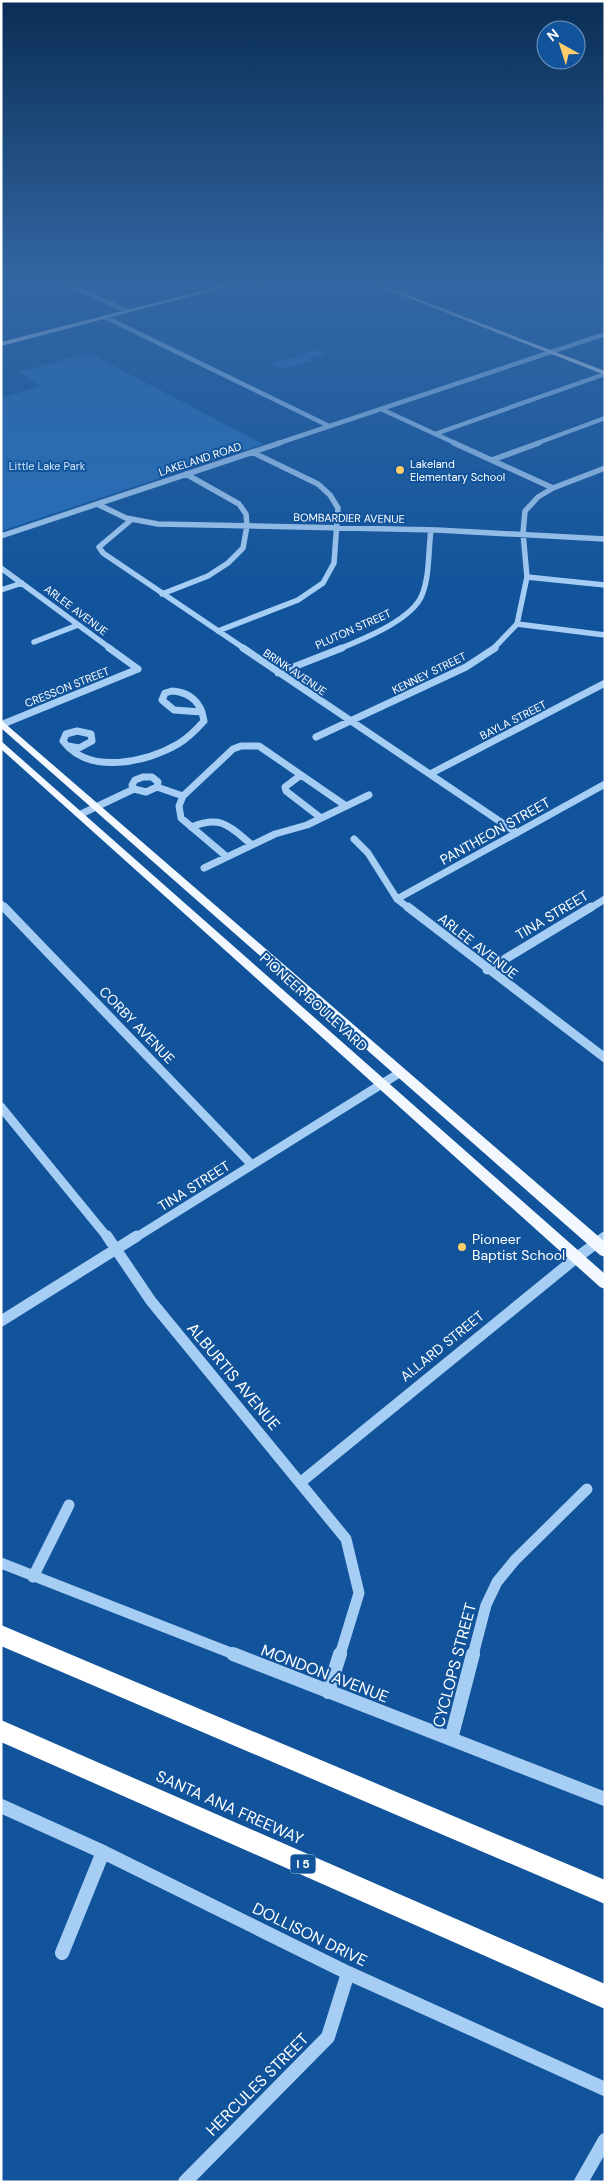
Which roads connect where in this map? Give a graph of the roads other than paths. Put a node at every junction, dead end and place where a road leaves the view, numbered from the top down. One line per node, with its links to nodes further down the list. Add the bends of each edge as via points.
1 (242, 384): 6 (street)
2 (456, 384): 4 (street, LAKELAND ROAD)
3 (575, 384): 7 (street)
4 (381, 409): 6 (street, LAKELAND ROAD); 7 (street)
5 (605, 418): 9 (street)
6 (329, 426): 8 (street, LAKELAND ROAD)
7 (435, 434): 9 (street)
8 (252, 452): 11 (street, LAKELAND ROAD); 16 (street, via 318,484 338,508)
9 (492, 460): 12 (street)
10 (605, 468): 12 (street)
11 (186, 474): 13 (street, LAKELAND ROAD); 15 (street, via 239,504 246,514)
12 (553, 488): 18 (street, via 528,506)
13 (97, 504): 14 (street, BOMBARDIER AVENUE); 19 (street, LAKELAND ROAD)
14 (131, 520): 15 (street, BOMBARDIER AVENUE, via 158,524); 26 (street, BRINK AVENUE, via 100,547 103,553)
15 (247, 526): 16 (street, BOMBARDIER AVENUE); 26 (street, via 243,548 228,564 208,576)
16 (337, 528): 17 (street, BOMBARDIER AVENUE); 29 (street, via 334,564 323,583 298,600)
17 (431, 530): 18 (street, BOMBARDIER AVENUE); 33 (street, PLUTON STREET, via 424,589 411,610 386,627)
18 (523, 533): 20 (street, BOMBARDIER AVENUE); 22 (street)
19 (1, 536)
20 (605, 539)
21 (1, 568): 23 (street, ARLEE AVENUE)
22 (527, 577): 24 (street); 27 (street)
23 (22, 583): 25 (street); 28 (street, ARLEE AVENUE)
24 (605, 585)
25 (1, 590)
26 (162, 594): 29 (street, BRINK AVENUE)
27 (518, 624): 30 (street); 36 (street, KENNEY STREET, via 497,646 466,667)
28 (78, 625): 31 (street); 32 (street, ARLEE AVENUE)
29 (218, 631): 33 (street, BRINK AVENUE)
30 (605, 634)
31 (34, 642)
32 (138, 669): 37 (street, CRESSON STREET)
33 (278, 673): 36 (street, BRINK AVENUE)
34 (605, 683): 43 (street, BAYLA STREET)
35 (204, 712): 35 (street, via 174,710 162,700 162,695 171,691 184,693); 41 (street, via 204,721 188,738)
36 (350, 722): 38 (street, KENNEY STREET); 43 (street, BRINK AVENUE)
37 (2, 724): 51 (main road, PIONEER BOULEVARD)
38 (316, 737)
39 (1, 744): 52 (main road, PIONEER BOULEVARD)
40 (68, 746): 41 (street, via 80,756 96,761)
41 (141, 759): 44 (street)
42 (301, 774): 49 (street, via 259,746 241,746 226,754); 50 (street); 53 (street, via 288,783 286,791)
43 (430, 774): 55 (street, BRINK AVENUE)
44 (143, 777): 46 (street, via 152,777 158,782); 47 (street, via 135,780 132,784)
45 (605, 784): 55 (street, PANTHEON STREET)
46 (157, 788): 47 (street, via 150,792); 49 (street)
47 (134, 789): 51 (street)
48 (369, 795): 50 (street)
49 (183, 796): 54 (street, via 179,806 180,818)
50 (346, 806): 53 (street)
51 (96, 807): 52 (street); 65 (main road, PIONEER BOULEVARD)
52 (81, 814): 66 (main road, PIONEER BOULEVARD)
53 (321, 818): 57 (street)
54 (191, 827): 57 (street, via 217,820); 58 (street)
55 (517, 833): 60 (street, PANTHEON STREET)
56 (354, 839): 60 (street, ARLEE AVENUE, via 368,853)
57 (252, 845): 58 (street)
58 (227, 857): 59 (street)
59 (204, 868)
60 (397, 899): 63 (street, ARLEE AVENUE)
61 (605, 899): 63 (street, TINA STREET)
62 (1, 904): 68 (street, CORBY AVENUE)
63 (487, 970): 64 (street, ARLEE AVENUE)
64 (603, 1054)
65 (401, 1072): 66 (street, TINA STREET); 69 (main road, PIONEER BOULEVARD)
66 (382, 1085): 68 (street, TINA STREET); 71 (main road, PIONEER BOULEVARD)
67 (1, 1107): 70 (street, ALBURTIS AVENUE)
68 (252, 1165): 70 (street, TINA STREET)
69 (602, 1244): 71 (street, ALLARD STREET)
70 (118, 1250): 73 (street, TINA STREET); 74 (street, ALBURTIS AVENUE, via 151,1301)
71 (576, 1258): 72 (main road, PIONEER BOULEVARD); 74 (street, ALLARD STREET)
72 (605, 1283)
73 (1, 1321)
74 (302, 1482): 80 (street, ALBURTIS AVENUE, via 346,1539 359,1593)
75 (588, 1489): 82 (street, CYCLOPS STREET, via 515,1560 497,1582 486,1605)
76 (69, 1505): 78 (street)
77 (1, 1563): 78 (street, MONDON AVENUE)
78 (33, 1577): 80 (street, MONDON AVENUE)
79 (1, 1635): 86 (highway)
80 (328, 1692): 82 (street, MONDON AVENUE)
81 (1, 1731): 89 (highway, SANTA ANA FREEWAY / I 5)
82 (451, 1739): 83 (street, MONDON AVENUE)
83 (605, 1799)
84 (1, 1806): 85 (street, DOLLISON DRIVE)
85 (103, 1852): 87 (street); 88 (street, DOLLISON DRIVE)
86 (605, 1892)
87 (62, 1952)
88 (348, 1972): 90 (street, DOLLISON DRIVE); 92 (street, HERCULES STREET, via 328,2037)
89 (605, 1997)
90 (605, 2089)
91 (605, 2140): 93 (street)
92 (185, 2182)
93 (581, 2182)

